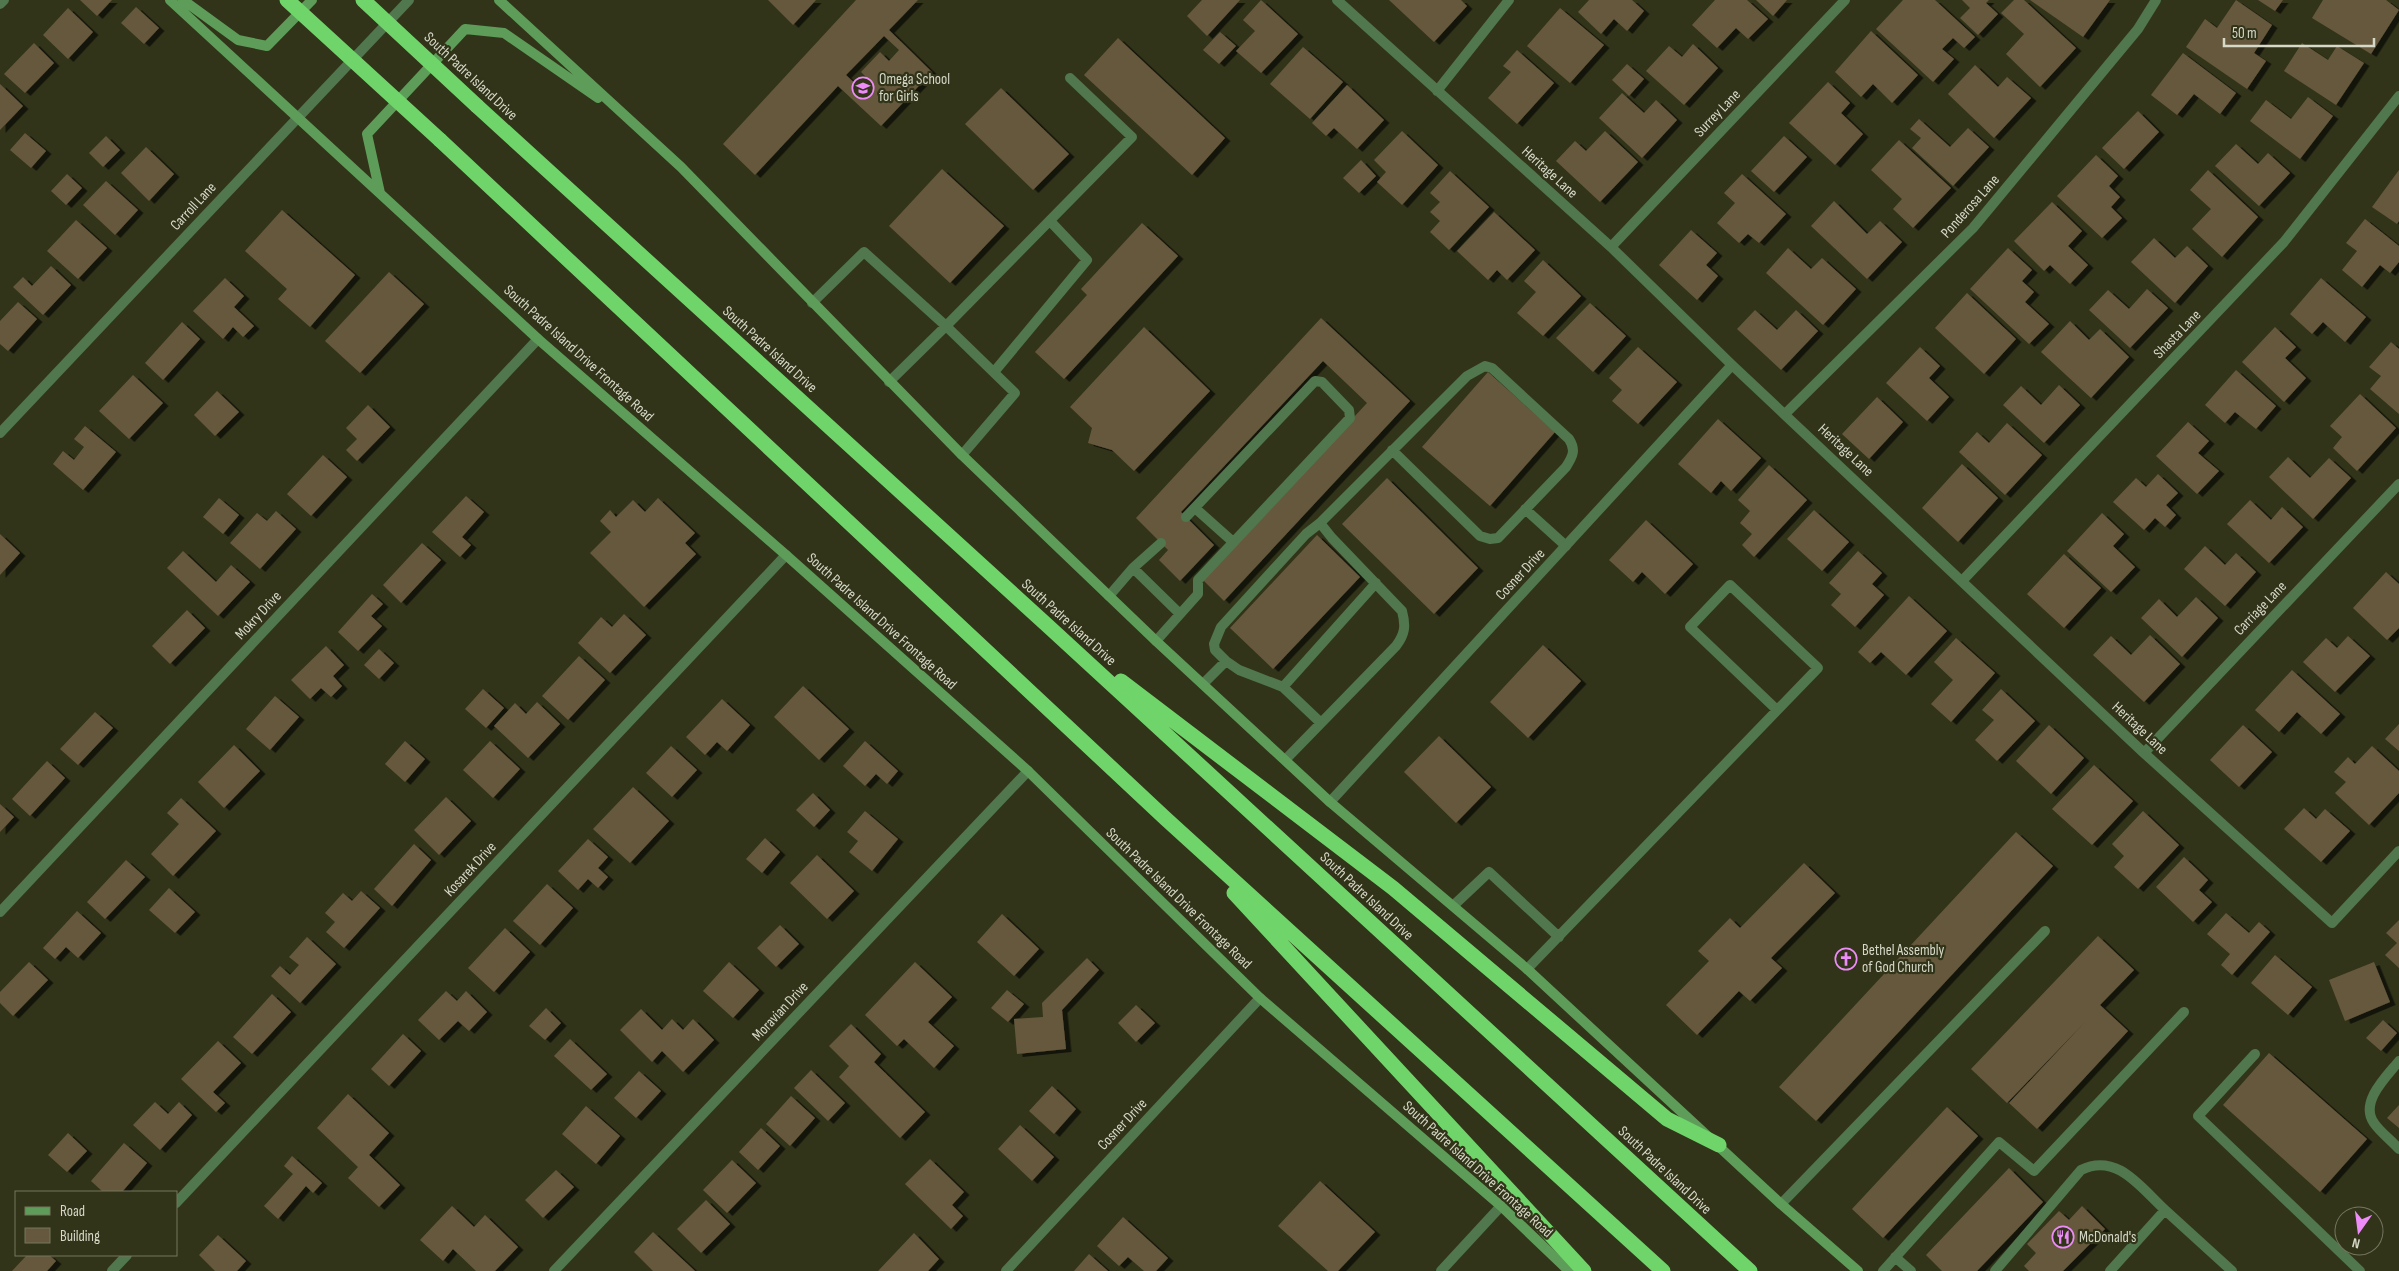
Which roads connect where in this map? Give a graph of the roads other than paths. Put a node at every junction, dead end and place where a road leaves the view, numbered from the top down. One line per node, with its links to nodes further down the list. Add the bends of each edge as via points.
1 (4, 0): 13 (street)
2 (170, 0): 17 (main road, South Padre Island Drive Frontage Road)
3 (183, 0): 5 (main road, via 238,40 267,46)
4 (287, 0): 57 (highway, bridge)
5 (312, 0)
6 (363, 0): 46 (highway, South Padre Island Drive, bridge)
7 (409, 0): 17 (street, Carroll Lane)
8 (499, 0): 18 (main road)
9 (1337, 0): 15 (street, Heritage Lane)
10 (1509, 0): 15 (street)
11 (1845, 0): 21 (street, Surrey Lane)
12 (2156, 0): 28 (street, Ponderosa Lane, via 2138,30 1973,228)
13 (0, 4)
14 (1070, 78): 20 (street, via 1132,137)
15 (1437, 91): 21 (street, Heritage Lane)
16 (2399, 96): 42 (street, Shasta Lane, via 2284,242)
17 (296, 118): 19 (main road, South Padre Island Drive Frontage Road); 29 (street, Carroll Lane)
18 (629, 120): 19 (main road, via 504,33 465,29 366,134); 22 (main road, via 681,167)
19 (380, 193): 24 (main road, South Padre Island Drive Frontage Road)
20 (1050, 221): 23 (street); 26 (street, via 1087,260)
21 (1611, 246): 25 (street, Heritage Lane)
22 (812, 304): 23 (street, via 864,252); 27 (main road)
23 (946, 326): 26 (street); 27 (street)
24 (538, 339): 40 (main road, South Padre Island Drive Frontage Road); 60 (street, Mokry Drive)
25 (1732, 365): 28 (street, Heritage Lane); 39 (street, Cosner Drive)
26 (994, 372): 31 (street, via 1015,393)
27 (889, 382): 31 (main road)
28 (1785, 414): 42 (street, Heritage Lane)
29 (0, 433)
30 (1392, 450): 34 (street, via 1480,536 1498,538); 34 (street, via 1467,376 1486,366 1492,368 1574,447 1574,454 1566,467); 36 (street)
31 (962, 455): 44 (main road)
32 (2399, 484): 53 (street, Carriage Lane)
33 (1195, 508): 35 (street); 37 (street); 37 (street, via 1315,381 1322,382 1350,410 1350,418)
34 (1526, 509): 39 (street)
35 (1186, 517)
36 (1320, 523): 43 (street); 48 (street, via 1306,534 1221,627 1214,644 1215,650)
37 (1232, 542): 45 (street, via 1198,580 1198,594)
38 (1161, 543): 41 (street)
39 (1566, 546): 56 (street, Cosner Drive)
40 (786, 555): 55 (main road, South Padre Island Drive Frontage Road); 70 (street, Kosarek Drive)
41 (1134, 568): 44 (street); 45 (street)
42 (1962, 581): 53 (street, Heritage Lane)
43 (1376, 583): 50 (street); 52 (street, via 1402,611 1406,624 1403,637)
44 (1109, 596): 47 (main road)
45 (1180, 614): 47 (street)
46 (1048, 626): 68 (highway, via 1393,888 1667,1119); 83 (highway, South Padre Island Drive)
47 (1156, 640): 49 (main road)
48 (1226, 661): 49 (street); 50 (street, via 1239,670)
49 (1203, 684): 54 (main road)
50 (1283, 687): 52 (street)
51 (1777, 710): 51 (street, via 1818,668 1730,585 1690,627); 62 (street)
52 (1321, 723): 54 (street)
53 (2144, 753): 58 (street, Heritage Lane, via 2332,922)
54 (1286, 759): 56 (main road)
55 (1028, 771): 64 (main road, South Padre Island Drive Frontage Road); 77 (street, Moravian Drive)
56 (1330, 802): 59 (main road)
57 (1166, 819): 81 (highway); 82 (highway)
58 (2399, 851)
59 (1454, 905): 62 (street, via 1489,872); 63 (main road)
60 (0, 912)
61 (2044, 931): 71 (street)
62 (1559, 938): 63 (street)
63 (1526, 969): 68 (main road)
64 (1260, 998): 72 (main road, South Padre Island Drive Frontage Road); 78 (street, Cosner Drive)
65 (2184, 1012): 75 (street, via 2034,1171 1999,1142)
66 (2255, 1054): 90 (street, via 2198,1116)
67 (2399, 1061): 69 (street, via 2371,1100 2370,1115)
68 (1719, 1145): 71 (main road)
69 (2399, 1149)
70 (178, 1201)
71 (1781, 1204): 84 (main road)
72 (1501, 1206): 79 (street); 80 (main road, South Padre Island Drive Frontage Road)
73 (2165, 1210): 87 (street, via 2122,1169 2103,1164 2090,1165 2081,1170); 88 (street); 89 (street)
74 (127, 1256): 76 (street)
75 (1895, 1257): 85 (street); 86 (street)
76 (112, 1271)
77 (554, 1271)
78 (1006, 1271)
79 (1441, 1271)
80 (1569, 1271)
81 (1584, 1271)
82 (1663, 1271)
83 (1750, 1271)
84 (1858, 1271)
85 (1883, 1271)
86 (1911, 1271)
87 (1995, 1271)
88 (2110, 1271)
89 (2232, 1271)
90 (2360, 1271)

